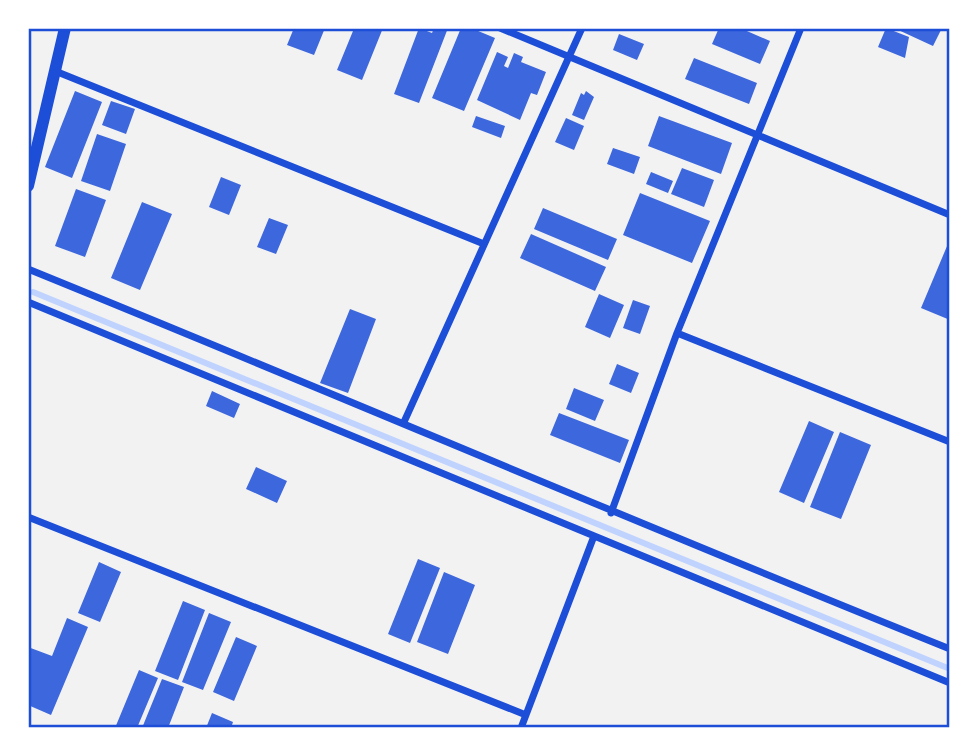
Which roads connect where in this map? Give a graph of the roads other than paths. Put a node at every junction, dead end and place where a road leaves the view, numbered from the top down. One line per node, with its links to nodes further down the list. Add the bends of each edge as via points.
1 (65, 28): 6 (main road)
2 (500, 28): 5 (street)
3 (582, 28): 5 (street)
4 (801, 28): 7 (street)
5 (571, 57): 7 (street); 10 (street)
6 (55, 71): 8 (main road); 10 (street)
7 (756, 136): 9 (street); 13 (street)
8 (28, 186)
9 (950, 215)
10 (484, 244): 14 (street)
11 (28, 269): 14 (street)
12 (28, 302): 18 (street)
13 (677, 333): 15 (street); 16 (street)
14 (404, 422): 16 (street)
15 (950, 442)
16 (611, 513): 19 (street)
17 (28, 517): 21 (street)
18 (594, 536): 20 (street); 21 (street)
19 (950, 649)
20 (950, 683)
21 (526, 715): 22 (street)
22 (521, 728)

